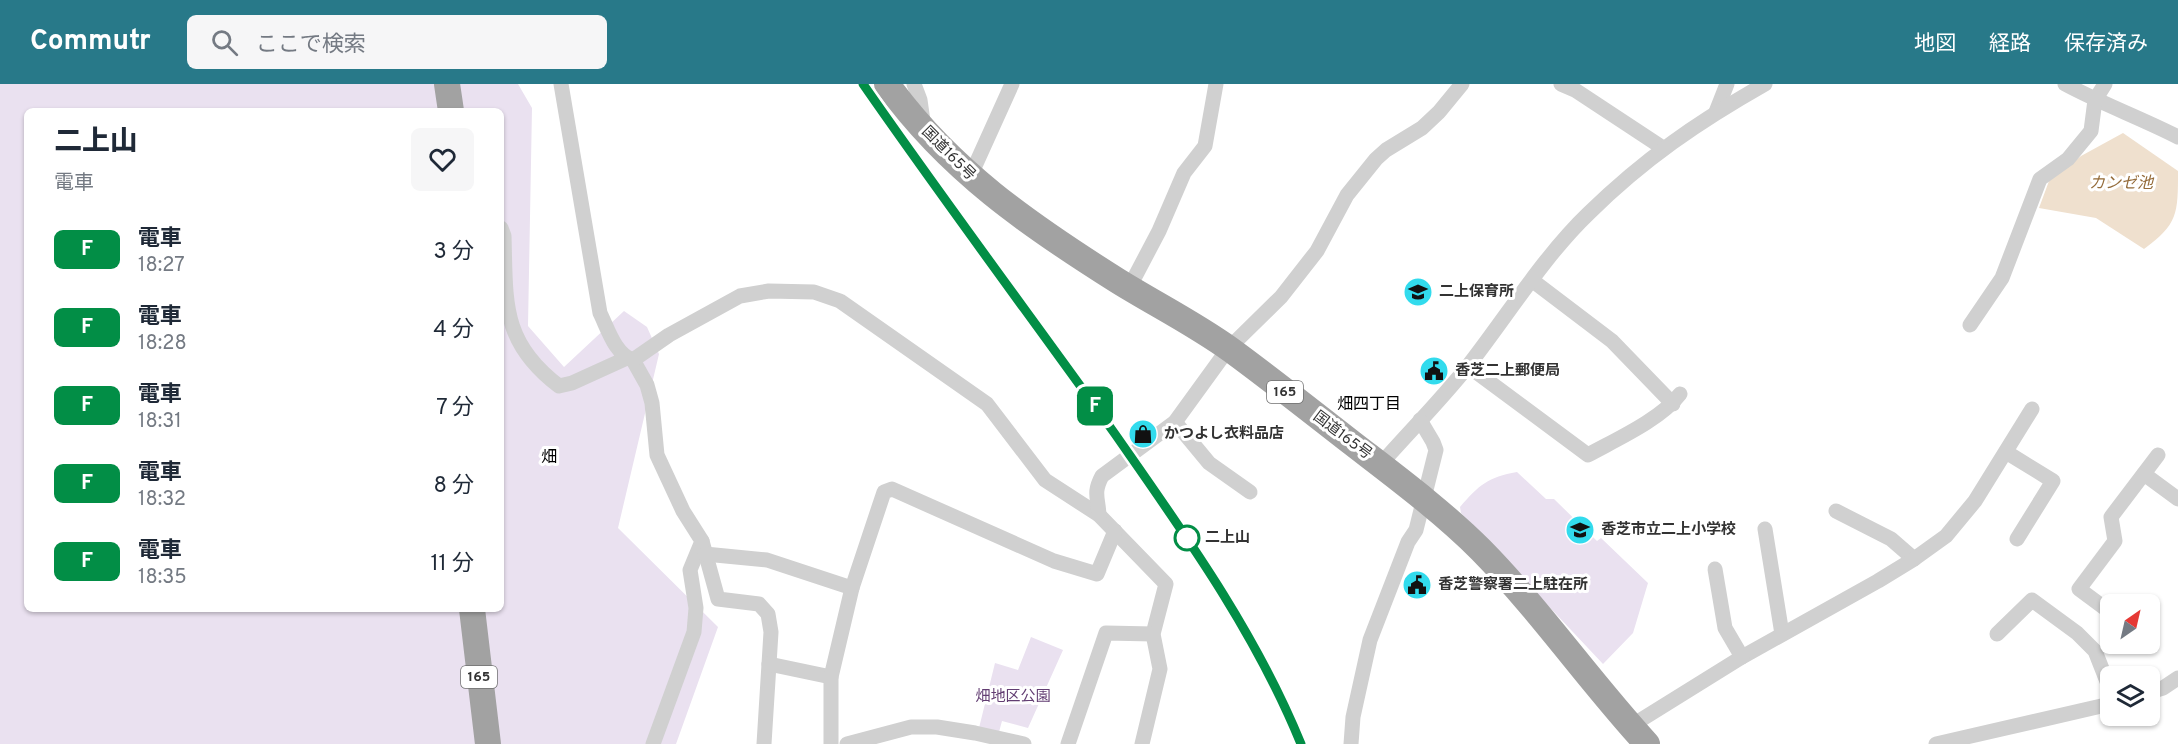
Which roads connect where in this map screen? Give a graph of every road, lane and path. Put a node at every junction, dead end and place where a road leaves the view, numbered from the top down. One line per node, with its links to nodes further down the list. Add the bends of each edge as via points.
1 (447, 84): 14 (highway)
2 (561, 84): 25 (street, via 600,313 614,342)
3 (887, 84): 16 (highway, 国道165号 / 165)
4 (914, 84): 16 (street)
5 (1012, 84): 19 (street)
6 (1216, 84): 22 (street, via 1206,147 1184,173 1160,231)
7 (1462, 84): 24 (street, via 1422,128 1376,159 1347,195 1317,251 1281,297)
8 (1561, 84): 18 (street)
9 (1726, 84): 15 (street)
10 (1765, 84): 15 (street)
11 (2065, 84): 13 (street)
12 (2105, 84): 13 (street)
13 (2095, 100): 17 (street); 23 (street, via 2091,130 2068,159 2040,179 2002,278)
14 (451, 108)
15 (1716, 112): 18 (street)
16 (925, 131): 19 (highway, 国道165号 / 165)
17 (2178, 137)
18 (1663, 148): 21 (street, via 1587,214)
19 (970, 177): 22 (highway, 国道165号 / 165, via 1008,208)
20 (504, 236): 25 (street, via 509,314 515,336 539,371 559,386)
21 (1533, 281): 26 (street); 26 (street, via 1612,341 1677,399 1588,455)
22 (1129, 288): 24 (highway, 国道165号 / 165)
23 (1970, 325)
24 (1228, 348): 29 (street); 32 (highway, 国道165号 / 165)
25 (630, 359): 38 (street, via 740,296 769,291 814,292 840,301 987,404 1045,480); 42 (street, via 647,385 657,455)
26 (1468, 366): 28 (street)
27 (2032, 410): 30 (street)
28 (1420, 420): 32 (street); 36 (street, via 1436,450)
29 (1175, 422): 34 (street, via 1209,464); 38 (street, via 1102,476 1096,497)
30 (2006, 452): 41 (street, via 2053,482); 43 (street, via 1975,501 1946,536)
31 (2158, 455): 33 (street)
32 (1380, 465): 36 (highway, 国道165号 / 165)
33 (2144, 474): 35 (street); 46 (street, via 2111,517 2115,541 2079,589)
34 (1250, 492)
35 (2178, 499)
36 (1424, 500): 58 (highway, 国道165号 / 165, via 1517,588); 69 (street, via 1416,530 1370,640)
37 (1836, 511): 43 (street, via 1891,538)
38 (1099, 515): 40 (street)
39 (1765, 529): 49 (street)
40 (1115, 531): 45 (street, via 1097,574 1054,561 892,489 884,492); 48 (street, via 1166,584)
41 (2017, 539)
42 (703, 547): 45 (street, via 766,560); 52 (street, via 718,599 759,604 768,614); 63 (street, via 690,570 696,609 694,632)
43 (1914, 559): 49 (street)
44 (1715, 569): 51 (street, via 1725,628)
45 (852, 588): 54 (street)
46 (2100, 605)
47 (472, 612): 62 (highway, 165)
48 (1153, 634): 67 (street, via 1106,633); 68 (street, via 1160,669)
49 (1782, 634): 51 (street)
50 (1997, 634): 53 (street, via 2032,600 2077,633 2095,651)
51 (1742, 657): 58 (street)
52 (769, 664): 54 (street); 64 (street)
53 (2101, 666)
54 (831, 677): 65 (street)
55 (2178, 678): 56 (street)
56 (2160, 689)
57 (2100, 708): 60 (street)
58 (1639, 735)
59 (963, 738): 61 (street, via 937,728 911,727); 66 (street)
60 (1985, 739): 70 (street)
61 (852, 743)
62 (488, 744)
63 (653, 744)
64 (764, 744)
65 (831, 744)
66 (1024, 744)
67 (1068, 744)
68 (1142, 744)
69 (1351, 744)
70 (1936, 744)

